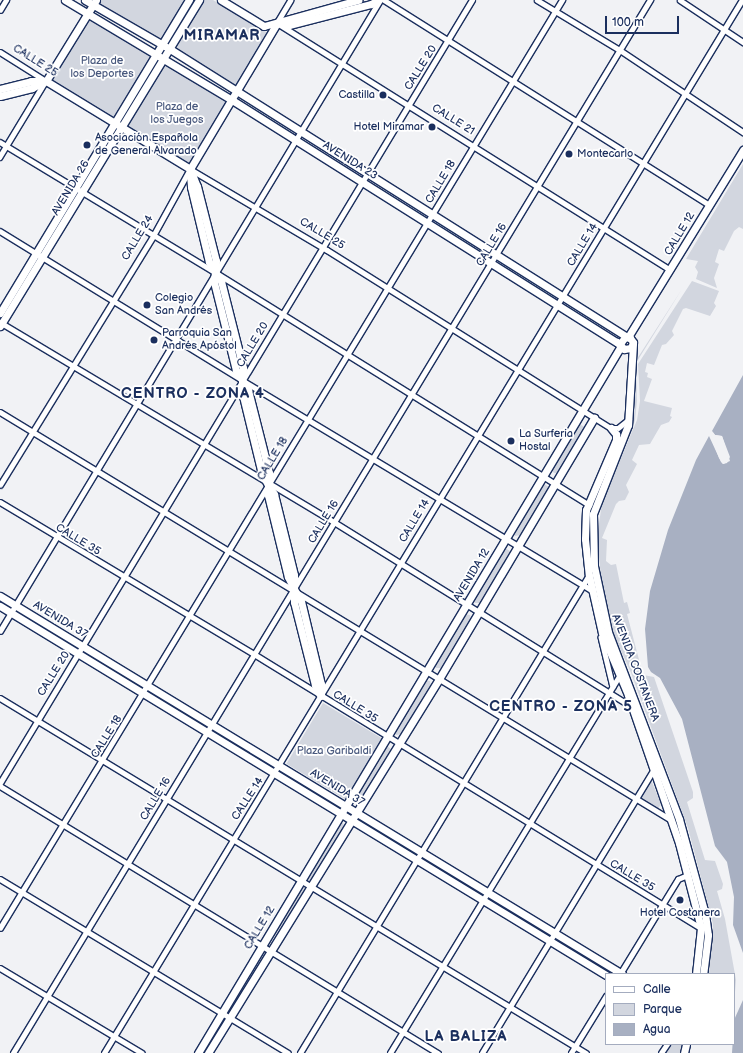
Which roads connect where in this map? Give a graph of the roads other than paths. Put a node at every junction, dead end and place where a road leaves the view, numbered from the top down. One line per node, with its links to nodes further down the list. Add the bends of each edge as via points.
1 (6, 0): 18 (street)
2 (65, 0): 20 (main road, AVENIDA 23)
3 (85, 0): 17 (main road, AVENIDA 23)
4 (189, 0): 25 (main road, AVENIDA 26)
5 (199, 0): 26 (main road, AVENIDA 26)
6 (221, 0): 21 (main road, via 264,26)
7 (291, 0): 21 (street, CALLE 24)
8 (358, 0): 21 (main road, via 285,18)
9 (379, 0): 21 (main road, via 289,25); 30 (street)
10 (384, 0): 23 (street)
11 (472, 0): 23 (street, CALLE 20)
12 (537, 0): 19 (street)
13 (562, 0): 19 (street, CALLE 18)
14 (650, 0): 27 (street, CALLE 16)
15 (680, 0): 22 (street)
16 (742, 0): 22 (street, CALLE 14)
17 (95, 2): 20 (main road); 25 (main road, AVENIDA 23)
18 (0, 10)
19 (556, 11): 27 (street); 31 (street, CALLE 18)
20 (88, 14): 25 (main road, AVENIDA 23); 32 (main road)
21 (277, 23): 30 (street, CALLE 21); 34 (main road, CALLE 24)
22 (724, 30): 24 (street); 35 (street, CALLE 14)
23 (448, 40): 31 (street); 38 (street, CALLE 20)
24 (743, 42)
25 (159, 49): 26 (main road, AVENIDA 23); 29 (main road, AVENIDA 23); 40 (main road, AVENIDA 26)
26 (170, 49): 29 (main road, AVENIDA 26); 34 (main road, AVENIDA 23)
27 (620, 50): 35 (street); 39 (street, CALLE 16)
28 (0, 52): 32 (street, CALLE 25)
29 (164, 60): 37 (main road, AVENIDA 23); 41 (main road, AVENIDA 26)
30 (344, 64): 38 (street, CALLE 21); 42 (street)
31 (513, 79): 39 (street); 47 (street, CALLE 18)
32 (46, 81): 33 (main road, via 31,81); 36 (main road, via 32,88); 40 (main road, CALLE 25); 46 (street)
33 (0, 89)
34 (237, 92): 37 (main road, CALLE 24); 42 (main road, AVENIDA 23)
35 (685, 94): 43 (street); 50 (street, CALLE 14)
36 (0, 96)
37 (232, 100): 44 (main road, AVENIDA 23); 51 (main road, CALLE 24)
38 (408, 105): 47 (street, CALLE 21); 52 (street, CALLE 20)
39 (578, 120): 50 (street); 54 (street, CALLE 16)
40 (115, 122): 41 (main road, CALLE 25); 55 (main road, AVENIDA 26)
41 (122, 126): 51 (main road, CALLE 25); 55 (main road, AVENIDA 26)
42 (301, 132): 44 (street); 52 (main road, AVENIDA 23)
43 (743, 132)
44 (296, 140): 53 (main road, AVENIDA 23); 57 (street)
45 (0, 142): 46 (street)
46 (6, 146): 49 (street); 55 (street)
47 (473, 146): 54 (street, CALLE 21); 58 (street, CALLE 18)
48 (743, 150): 56 (main road, CALLE 12)
49 (0, 157)
50 (644, 161): 56 (street); 60 (street, CALLE 14)
51 (190, 169): 57 (street, CALLE 25); 62 (street, CALLE 24); 68 (main road, via 190,187 209,262)
52 (366, 174): 53 (street, CALLE 20); 58 (main road, AVENIDA 23)
53 (362, 182): 59 (main road, AVENIDA 23); 63 (street, CALLE 20)
54 (537, 186): 60 (street, CALLE 21); 65 (street, CALLE 16)
55 (78, 191): 62 (street); 64 (main road, AVENIDA 26)
56 (710, 205): 67 (main road, CALLE 12)
57 (256, 208): 63 (street, CALLE 25); 68 (street)
58 (432, 215): 59 (street, CALLE 18); 65 (main road, AVENIDA 23)
59 (428, 223): 66 (main road, AVENIDA 23); 69 (street, CALLE 18)
60 (604, 228): 67 (street, CALLE 21); 70 (street, CALLE 14)
61 (0, 231): 64 (street)
62 (153, 236): 68 (street); 71 (street, CALLE 24)
63 (323, 248): 69 (street, CALLE 25); 74 (street, CALLE 20)
64 (39, 255): 71 (street); 73 (main road, AVENIDA 26); 75 (main road, AVENIDA 26)
65 (496, 255): 66 (street, CALLE 16); 70 (main road, AVENIDA 23)
66 (491, 263): 72 (main road, AVENIDA 23); 76 (street, CALLE 16)
67 (671, 270): 78 (main road, CALLE 12)
68 (215, 272): 74 (street); 77 (street); 83 (main road, via 214,282 236,370)
69 (389, 288): 76 (street, CALLE 25); 80 (street, CALLE 18)
70 (563, 297): 72 (street, CALLE 14); 78 (main road, AVENIDA 23)
71 (113, 300): 77 (street); 81 (street, CALLE 24)
72 (558, 305): 79 (main road, AVENIDA 23); 82 (street, CALLE 14)
73 (0, 313)
74 (283, 314): 80 (street); 83 (street, CALLE 20)
75 (1, 324): 81 (street)
76 (452, 328): 82 (street, CALLE 25); 84 (street, CALLE 16)
77 (177, 338): 83 (street); 85 (street)
78 (630, 340): 79 (main road, CALLE 12, via 622,339); 79 (main road, via 628,349); 90 (main road, AVENIDA COSTANERA)
79 (621, 345): 87 (main road, AVENIDA 12)
80 (349, 355): 84 (street); 88 (street, CALLE 18)
81 (72, 366): 85 (street); 92 (street, CALLE 24)
82 (519, 370): 87 (street, CALLE 25); 93 (street, CALLE 14)
83 (242, 380): 88 (street); 94 (street, CALLE 20); 100 (main road, via 242,392 260,467)
84 (412, 394): 93 (street); 95 (street, CALLE 16)
85 (136, 405): 94 (street); 96 (street)
86 (0, 412): 92 (street)
87 (583, 412): 89 (street, CALLE 25); 97 (main road, AVENIDA 12)
88 (308, 418): 95 (street); 100 (street, CALLE 18)
89 (594, 418): 91 (street, CALLE 25); 98 (main road)
90 (630, 418): 91 (street, via 621,426); 104 (main road, AVENIDA COSTANERA)
91 (610, 428): 103 (main road, AVENIDA COSTANERA, via 616,434 616,440)
92 (32, 431): 96 (street); 99 (street, CALLE 24)
93 (479, 436): 97 (street); 101 (street, CALLE 14)
94 (204, 446): 100 (street); 105 (street, CALLE 20)
95 (374, 457): 101 (street); 106 (street, CALLE 16)
96 (97, 470): 105 (street); 107 (street)
97 (544, 477): 98 (street); 108 (main road, AVENIDA 12)
98 (555, 483): 103 (street); 109 (main road)
99 (0, 485)
100 (268, 485): 106 (street); 110 (street, CALLE 18); 115 (main road, via 288,577)
101 (440, 498): 108 (street); 111 (street, CALLE 14)
102 (0, 502): 107 (street, CALLE 35)
103 (587, 504): 104 (street); 112 (main road, AVENIDA COSTANERA, via 585,529)
104 (594, 508): 112 (main road, AVENIDA COSTANERA)
105 (164, 511): 110 (street); 113 (street, CALLE 20)
106 (334, 522): 111 (street); 115 (street, CALLE 16)
107 (56, 537): 113 (street, CALLE 35); 118 (street)
108 (506, 540): 109 (street); 119 (main road, AVENIDA 12)
109 (518, 546): 114 (street); 121 (main road)
110 (230, 550): 115 (street); 123 (street, CALLE 18)
111 (400, 564): 119 (street); 126 (street, CALLE 14)
112 (592, 575): 114 (street); 116 (main road, AVENIDA COSTANERA); 140 (main road, AVENIDA COSTANERA, via 608,632)
113 (124, 577): 123 (street, CALLE 35); 127 (street, CALLE 20)
114 (583, 584): 116 (street); 128 (street)
115 (294, 589): 126 (street); 130 (street, CALLE 16); 138 (main road, via 294,602 315,685)
116 (592, 590): 124 (main road, AVENIDA COSTANERA)
117 (0, 596): 118 (main road, AVENIDA 37)
118 (15, 605): 122 (street); 127 (main road, AVENIDA 37)
119 (467, 605): 121 (street); 131 (main road, AVENIDA 12)
120 (0, 606): 122 (main road, AVENIDA 37)
121 (478, 612): 128 (street); 133 (main road)
122 (11, 613): 125 (street); 129 (main road, AVENIDA 37)
123 (190, 618): 130 (street, CALLE 35); 134 (street, CALLE 18)
124 (599, 621): 132 (main road, AVENIDA COSTANERA); 135 (street)
125 (0, 631)
126 (360, 631): 131 (street); 138 (street, CALLE 14)
127 (82, 646): 129 (street, CALLE 20); 134 (main road, AVENIDA 37)
128 (544, 652): 136 (street); 141 (street)
129 (77, 654): 137 (main road, AVENIDA 37); 142 (street, CALLE 20)
130 (254, 654): 138 (street, CALLE 35); 143 (street, CALLE 16)
131 (427, 672): 133 (street); 145 (main road, AVENIDA 12)
132 (620, 675): 135 (street); 140 (main road, AVENIDA COSTANERA)
133 (439, 679): 141 (street); 146 (main road)
134 (149, 686): 137 (street, CALLE 18); 143 (main road, AVENIDA 37)
135 (613, 687): 136 (street)
136 (610, 692): 140 (street); 147 (street)
137 (144, 694): 144 (main road, AVENIDA 37); 148 (street, CALLE 18)
138 (321, 696): 145 (street, CALLE 35); 150 (street, CALLE 14)
139 (0, 698): 142 (street)
140 (635, 706): 149 (main road, AVENIDA COSTANERA); 151 (main road, AVENIDA COSTANERA)
141 (503, 717): 147 (street); 153 (street)
142 (36, 720): 148 (street); 154 (street, CALLE 20)
143 (212, 725): 144 (street, CALLE 16); 150 (main road, AVENIDA 37)
144 (207, 733): 152 (main road, AVENIDA 37); 155 (street, CALLE 16)
145 (386, 737): 146 (street, CALLE 35); 157 (main road, AVENIDA 12)
146 (398, 744): 153 (street, CALLE 35); 158 (main road)
147 (570, 758): 156 (street); 163 (street)
148 (103, 760): 155 (street); 162 (street, CALLE 18)
149 (658, 763): 151 (street); 169 (main road, AVENIDA COSTANERA, via 679,819)
150 (280, 766): 152 (street, CALLE 14); 157 (main road, AVENIDA 37)
151 (654, 770): 156 (street); 161 (main road, AVENIDA COSTANERA)
152 (275, 774): 159 (main road, AVENIDA 37); 164 (street, CALLE 14)
153 (464, 783): 163 (street, CALLE 35); 165 (street)
154 (0, 784): 162 (street)
155 (168, 798): 164 (street); 167 (street, CALLE 16)
156 (636, 799): 161 (street); 168 (street)
157 (345, 806): 158 (main road, AVENIDA 37); 159 (main road, AVENIDA 12)
158 (357, 813): 160 (main road); 165 (main road, AVENIDA 37)
159 (342, 815): 160 (main road, AVENIDA 37); 171 (main road, CALLE 12)
160 (350, 820): 166 (main road, AVENIDA 37); 172 (main road, CALLE 12)
161 (672, 820): 169 (main road, AVENIDA COSTANERA)
162 (61, 824): 167 (street); 173 (street, CALLE 18)
163 (531, 824): 168 (street, CALLE 35); 174 (street)
164 (234, 839): 171 (street); 176 (street, CALLE 14)
165 (423, 853): 166 (street); 174 (main road, AVENIDA 37)
166 (418, 861): 175 (main road, AVENIDA 37); 178 (street)
167 (128, 864): 176 (street); 181 (street, CALLE 16)
168 (595, 864): 177 (street, CALLE 35); 182 (street)
169 (690, 874): 177 (street, via 678,879); 180 (main road, AVENIDA COSTANERA); 192 (main road, AVENIDA COSTANERA, via 708,931)
170 (0, 878): 173 (street)
171 (302, 880): 172 (street); 184 (main road, CALLE 12)
172 (311, 885): 178 (street); 185 (main road, CALLE 12)
173 (22, 892): 179 (street, CALLE 18); 181 (street)
174 (489, 893): 175 (street); 182 (main road, AVENIDA 37)
175 (484, 901): 183 (main road, AVENIDA 37); 186 (street)
176 (194, 904): 184 (street); 188 (street, CALLE 14)
177 (662, 905): 180 (street, CALLE 35); 190 (street)
178 (377, 925): 186 (street); 194 (street)
179 (0, 928)
180 (701, 928): 191 (main road, AVENIDA COSTANERA)
181 (87, 932): 188 (street); 195 (street, CALLE 16)
182 (554, 933): 183 (street); 189 (main road, AVENIDA 37)
183 (549, 941): 193 (main road, AVENIDA 37); 197 (street)
184 (262, 946): 185 (street); 198 (main road, CALLE 12)
185 (270, 951): 194 (street); 199 (main road, CALLE 12)
186 (444, 965): 197 (street); 200 (street)
187 (0, 968): 195 (street)
188 (153, 972): 198 (street); 201 (street, CALLE 14)
189 (619, 973)
190 (622, 973)
191 (696, 973)
192 (703, 973)
193 (605, 975)
194 (336, 991): 200 (street); 209 (street)
195 (48, 996): 201 (street); 203 (street, CALLE 16)
196 (605, 998): 202 (street)
197 (511, 1006): 202 (street); 212 (street)
198 (223, 1012): 199 (street); 206 (main road, CALLE 12)
199 (231, 1016): 207 (main road, CALLE 12); 208 (street)
200 (403, 1032): 210 (street); 211 (street)
201 (114, 1036): 204 (street, CALLE 14); 205 (street)
202 (575, 1046): 213 (street); 214 (street)
203 (14, 1053)
204 (104, 1053)
205 (142, 1053)
206 (198, 1053)
207 (208, 1053)
208 (288, 1053)
209 (300, 1053)
210 (390, 1053)
211 (438, 1053)
212 (482, 1053)
213 (571, 1053)
214 (586, 1053)

